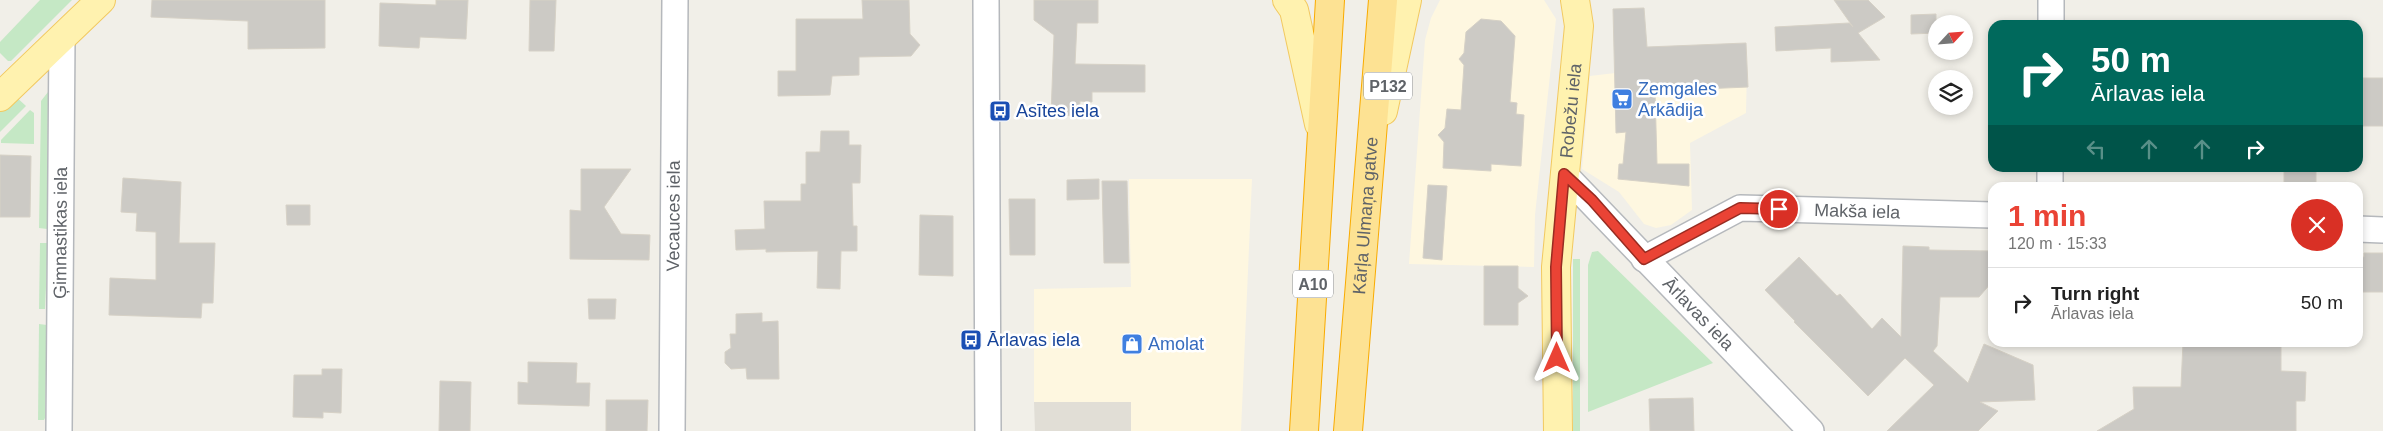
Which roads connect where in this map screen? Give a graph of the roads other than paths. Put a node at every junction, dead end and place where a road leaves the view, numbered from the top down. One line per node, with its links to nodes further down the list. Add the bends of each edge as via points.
1 (101, 0): 11 (main road)
2 (675, 0): 21 (street, Vecauces iela)
3 (986, 0): 22 (street)
4 (1288, 0): 13 (main road, via 1294,10)
5 (1330, 0): 13 (highway, A10)
6 (1384, 0): 14 (highway, Kārļa Ulmaņa gatve)
7 (1407, 0): 14 (main road, P132)
8 (1575, 0): 15 (main road, Robežu iela, via 1579,26)
9 (2052, 0): 10 (street)
10 (2051, 20)
11 (62, 37): 12 (main road); 20 (street, Ģimnastikas iela)
12 (0, 97)
13 (1322, 136): 23 (highway, A10)
14 (1370, 171): 24 (highway, Kārļa Ulmaņa gatve)
15 (1564, 174): 19 (street, Ārlavas iela, via 1592,200); 25 (main road, Robežu iela, via 1556,267)
16 (1988, 215): 19 (street, Makša iela, via 1740,208)
17 (2363, 229): 18 (street)
18 (2383, 230)
19 (1644, 259): 26 (street, Ārlavas iela)
20 (59, 431)
21 (672, 431)
22 (988, 431)
23 (1304, 431)
24 (1348, 431)
25 (1558, 431)
26 (1812, 431)

